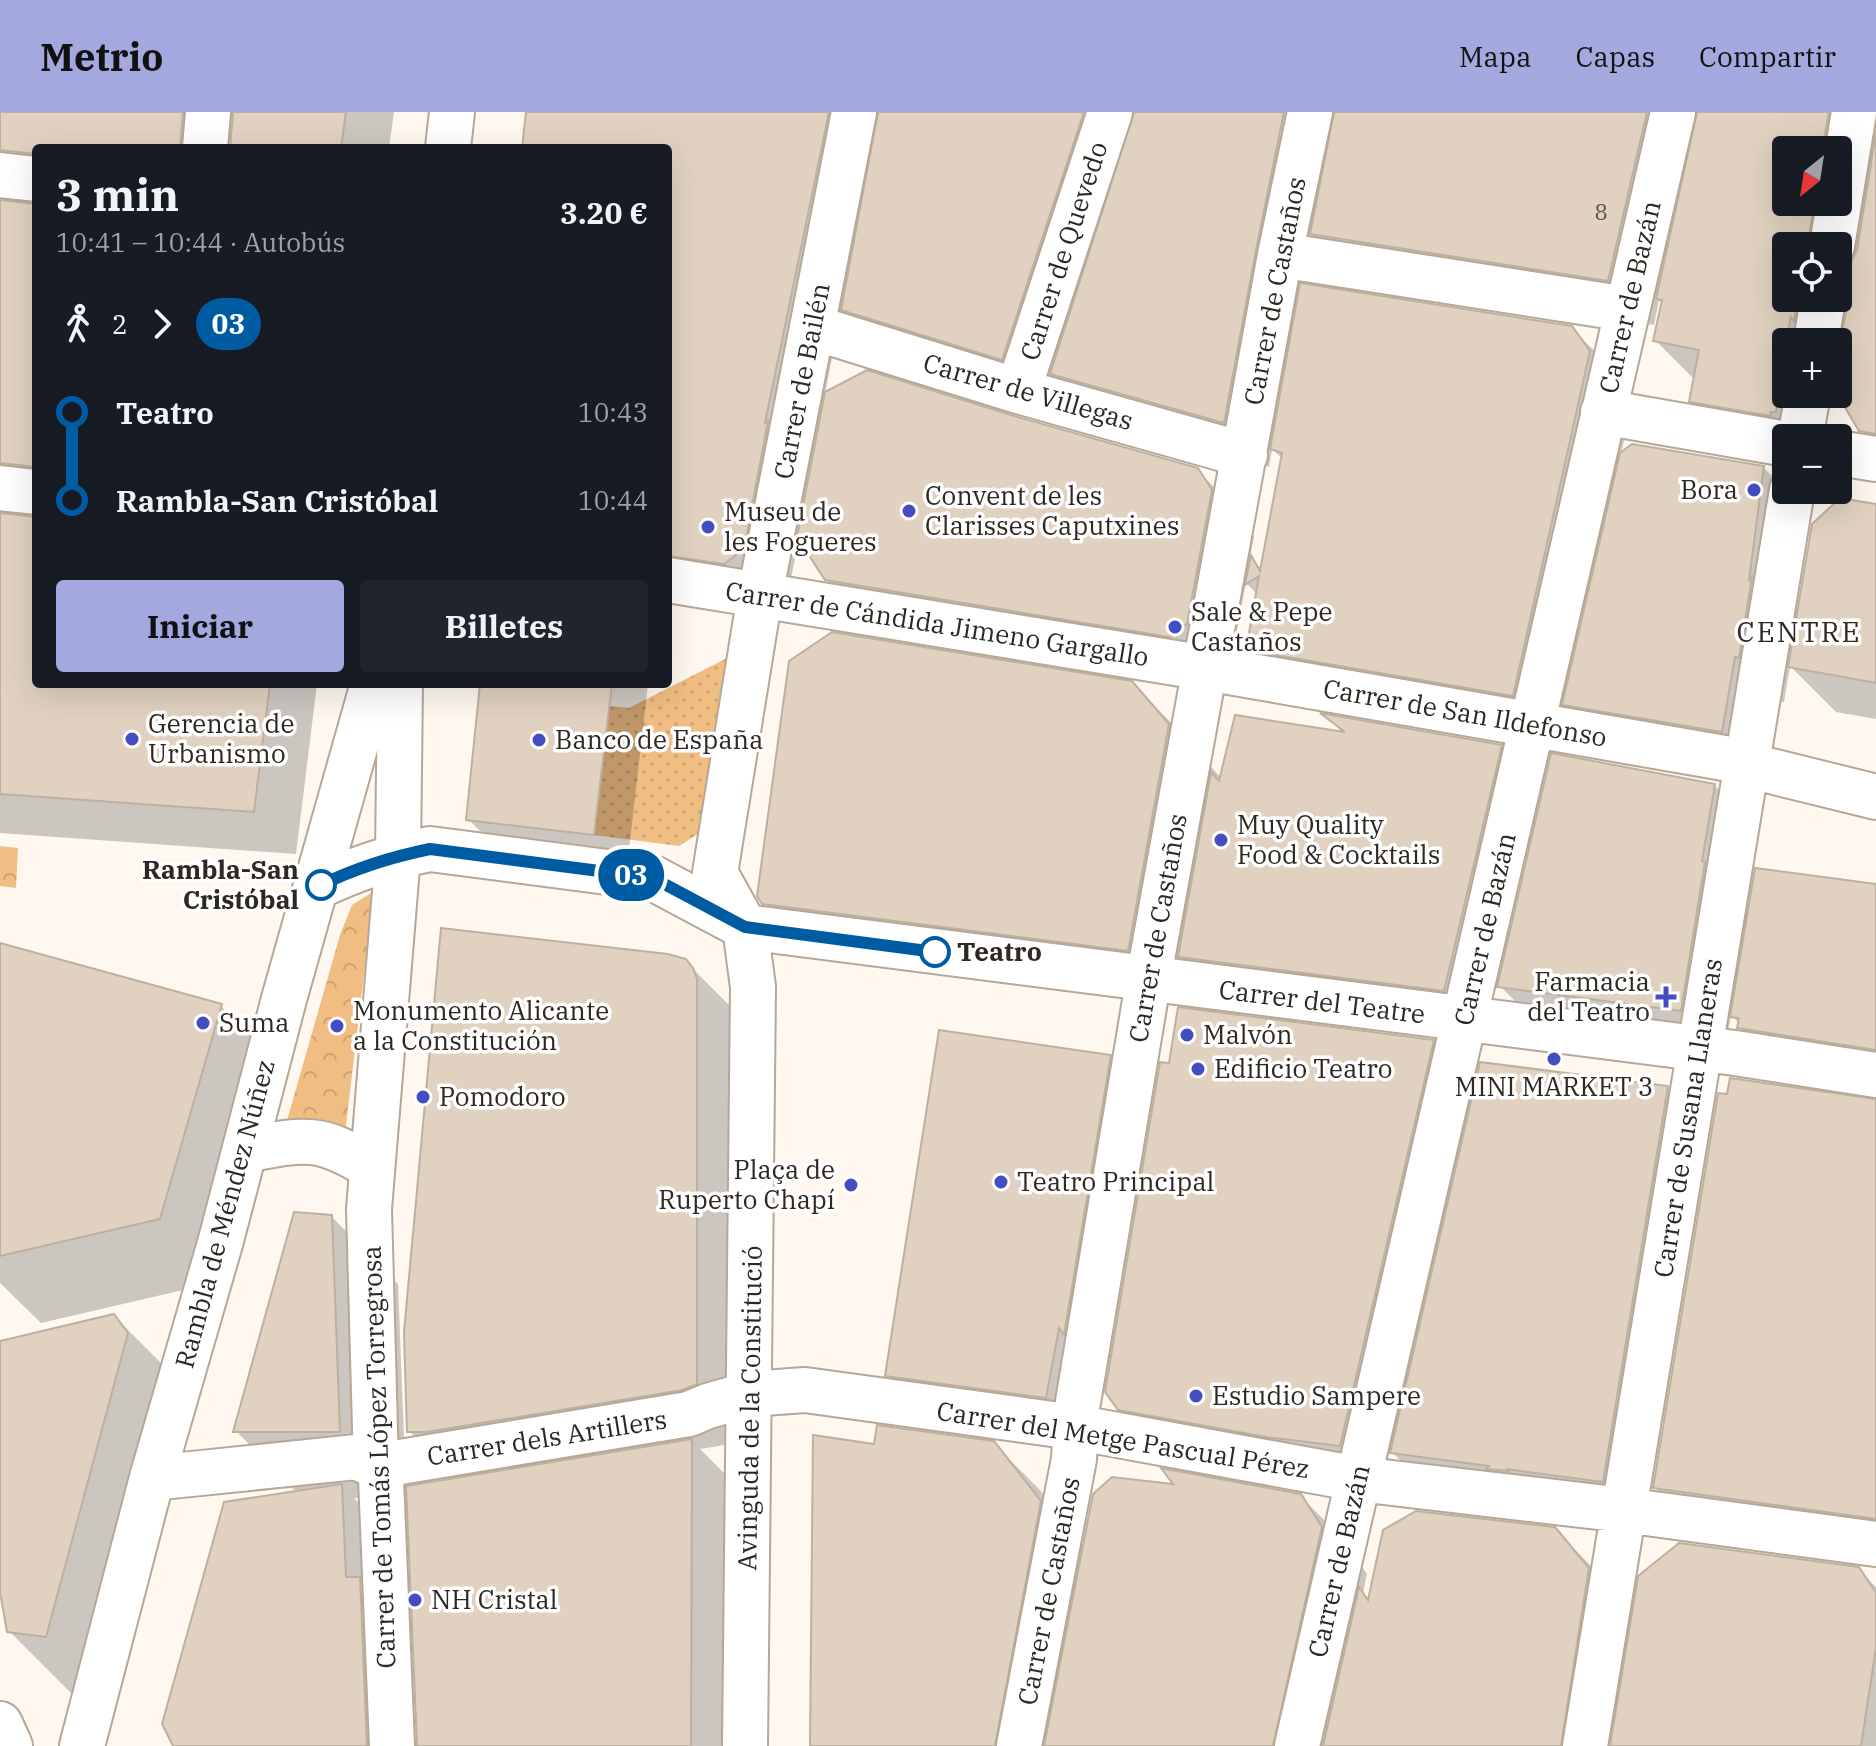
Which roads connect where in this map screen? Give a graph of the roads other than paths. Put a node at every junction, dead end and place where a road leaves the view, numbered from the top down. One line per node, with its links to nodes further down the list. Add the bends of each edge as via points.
1 (208, 112): 8 (street)
2 (452, 112): 9 (street)
3 (854, 112): 15 (street, Carrer de Bailén)
4 (1110, 112): 16 (street, Carrer de Quevedo)
5 (1310, 112): 13 (street, Carrer de Castaños)
6 (1673, 112): 14 (street, Carrer de Bazán)
7 (1854, 112): 12 (street)
8 (205, 144)
9 (448, 144)
10 (0, 175): 11 (street)
11 (32, 179)
12 (1834, 232)
13 (1280, 255): 14 (street); 19 (street, Carrer de Castaños)
14 (1627, 309): 17 (street, Carrer de Bazán)
15 (812, 327): 16 (street, Carrer de Villegas); 26 (street, Carrer de Bailén)
16 (1018, 391): 19 (street, Carrer de Villegas)
17 (1603, 412): 18 (street); 30 (street, Carrer de Bazán)
18 (1772, 442)
19 (1245, 455): 27 (street, Carrer de Castaños)
20 (1852, 455): 21 (street)
21 (1876, 459)
22 (0, 488): 23 (street)
23 (32, 492)
24 (1790, 504): 37 (street, Carrer de Susana Llaneras)
25 (672, 581): 26 (street, Carrer de Cándida Jimeno Gargallo)
26 (760, 595): 27 (street, Carrer de Cándida Jimeno Gargallo); 34 (street, Carrer de Bailén, via 715,873)
27 (1206, 668): 30 (street, Carrer de San Ildefonso); 35 (street, Carrer de Castaños)
28 (372, 688): 33 (street, Rambla de Méndez Núñez)
29 (400, 688): 32 (street)
30 (1532, 725): 31 (street, Carrer de San Ildefonso, via 1744,763); 36 (street, Carrer de Bazán)
31 (1876, 797)
32 (398, 855): 33 (street); 34 (street, via 430,849 653,878); 40 (street, Carrer de Tomás López Torregrosa)
33 (317, 887): 39 (street, Rambla de Méndez Núñez)
34 (745, 927): 35 (street); 41 (street, Avinguda de la Constitució, via 753,987)
35 (1148, 980): 36 (street, Carrer del Teatre); 42 (street, Carrer de Castaños)
36 (1464, 1020): 37 (street, Carrer del Teatre); 45 (street, Carrer de Bazán)
37 (1699, 1049): 38 (street, Carrer del Teatre); 46 (street, Carrer de Susana Llaneras)
38 (1876, 1075)
39 (245, 1150): 40 (street, via 304,1141 329,1144); 44 (street, Rambla de Méndez Núñez)
40 (371, 1167): 43 (street, Carrer de Tomás López Torregrosa)
41 (750, 1394): 42 (street, Carrer del Metge Pascual Pérez, via 805,1390); 43 (street, Carrer dels Artillers, via 689,1414); 52 (street, Avinguda de la Constitució)
42 (1074, 1427): 45 (street, Carrer del Metge Pascual Pérez); 53 (street, Carrer de Castaños, via 1074,1459)
43 (376, 1466): 44 (street, Carrer dels Artillers, via 356,1457); 51 (street, Carrer de Tomás López Torregrosa, via 381,1478)
44 (164, 1477): 50 (street, Rambla de Méndez Núñez)
45 (1358, 1479): 46 (street, Carrer del Metge Pascual Pérez); 54 (street, Carrer de Bazán)
46 (1624, 1510): 47 (street, Carrer del Metge Pascual Pérez); 55 (street, Carrer de Susana Llaneras)
47 (1876, 1544)
48 (0, 1724): 49 (street)
49 (10, 1746)
50 (82, 1746)
51 (392, 1746)
52 (745, 1746)
53 (1019, 1746)
54 (1297, 1746)
55 (1585, 1746)

